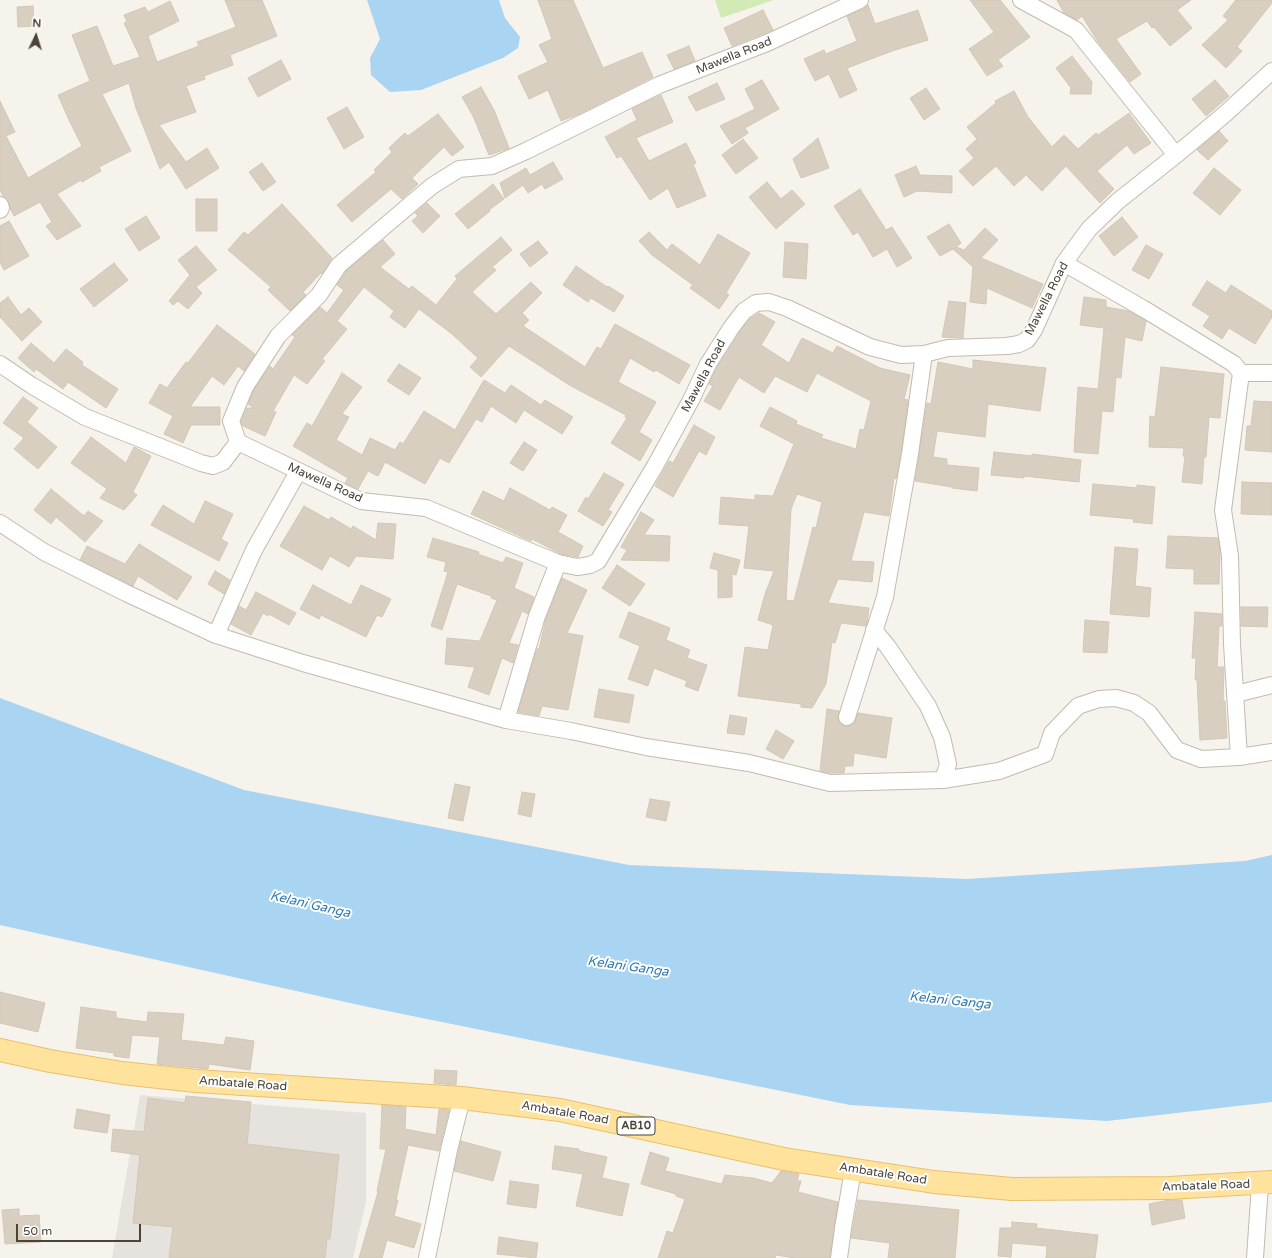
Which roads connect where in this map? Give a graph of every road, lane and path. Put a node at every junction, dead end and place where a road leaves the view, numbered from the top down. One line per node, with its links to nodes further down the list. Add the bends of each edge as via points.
1 (860, 0): 12 (street, Mawella Road, via 767,43 659,85 492,166 459,169 432,186 340,265 318,295 278,336 245,387 231,421)
2 (1021, 0): 4 (street, via 1076,30)
3 (1272, 71): 4 (street, Mawella Road)
4 (1176, 156): 7 (street, Mawella Road, via 1118,200 1089,229)
5 (0, 205): 6 (street)
6 (0, 210)
7 (1064, 263): 8 (street, Mawella Road, via 1027,340 1007,346 948,348); 10 (street, via 1228,360)
8 (924, 354): 15 (street, Mawella Road, via 901,355 870,347 788,308 769,302 756,303 744,310 708,364 658,460 598,561 576,567); 16 (street, via 910,454 885,597)
9 (0, 364): 12 (street, via 86,417 201,463 213,466 223,462)
10 (1241, 373): 11 (street); 19 (street, via 1223,510 1230,556)
11 (1272, 373)
12 (238, 442): 13 (street, Mawella Road)
13 (298, 472): 15 (street, Mawella Road, via 361,502 426,508); 17 (street, via 254,550)
14 (0, 523): 17 (street, via 44,552)
15 (558, 563): 21 (street, via 537,616)
16 (874, 630): 20 (street); 24 (street, via 928,706 942,737 948,764)
17 (216, 635): 21 (street, via 303,663)
18 (1272, 685): 19 (street)
19 (1236, 694): 23 (street)
20 (847, 716)
21 (506, 720): 24 (street, via 646,747 749,763 830,783)
22 (1272, 752): 23 (street)
23 (1239, 757): 24 (street, via 1201,758 1177,750 1149,714 1134,703 1116,698 1099,699 1078,706 1052,733 1045,754 999,771)
24 (943, 780)
25 (0, 1050): 26 (main road, Ambatale Road / AB10, via 122,1073 196,1081)
26 (462, 1098): 27 (main road, Ambatale Road / AB10, via 560,1110 784,1159); 29 (street)
27 (854, 1170): 28 (main road, Ambatale Road / AB10, via 934,1182 1012,1189 1169,1188); 30 (street)
28 (1266, 1183): 31 (street)
29 (427, 1258)
30 (839, 1258)
31 (1255, 1258)

